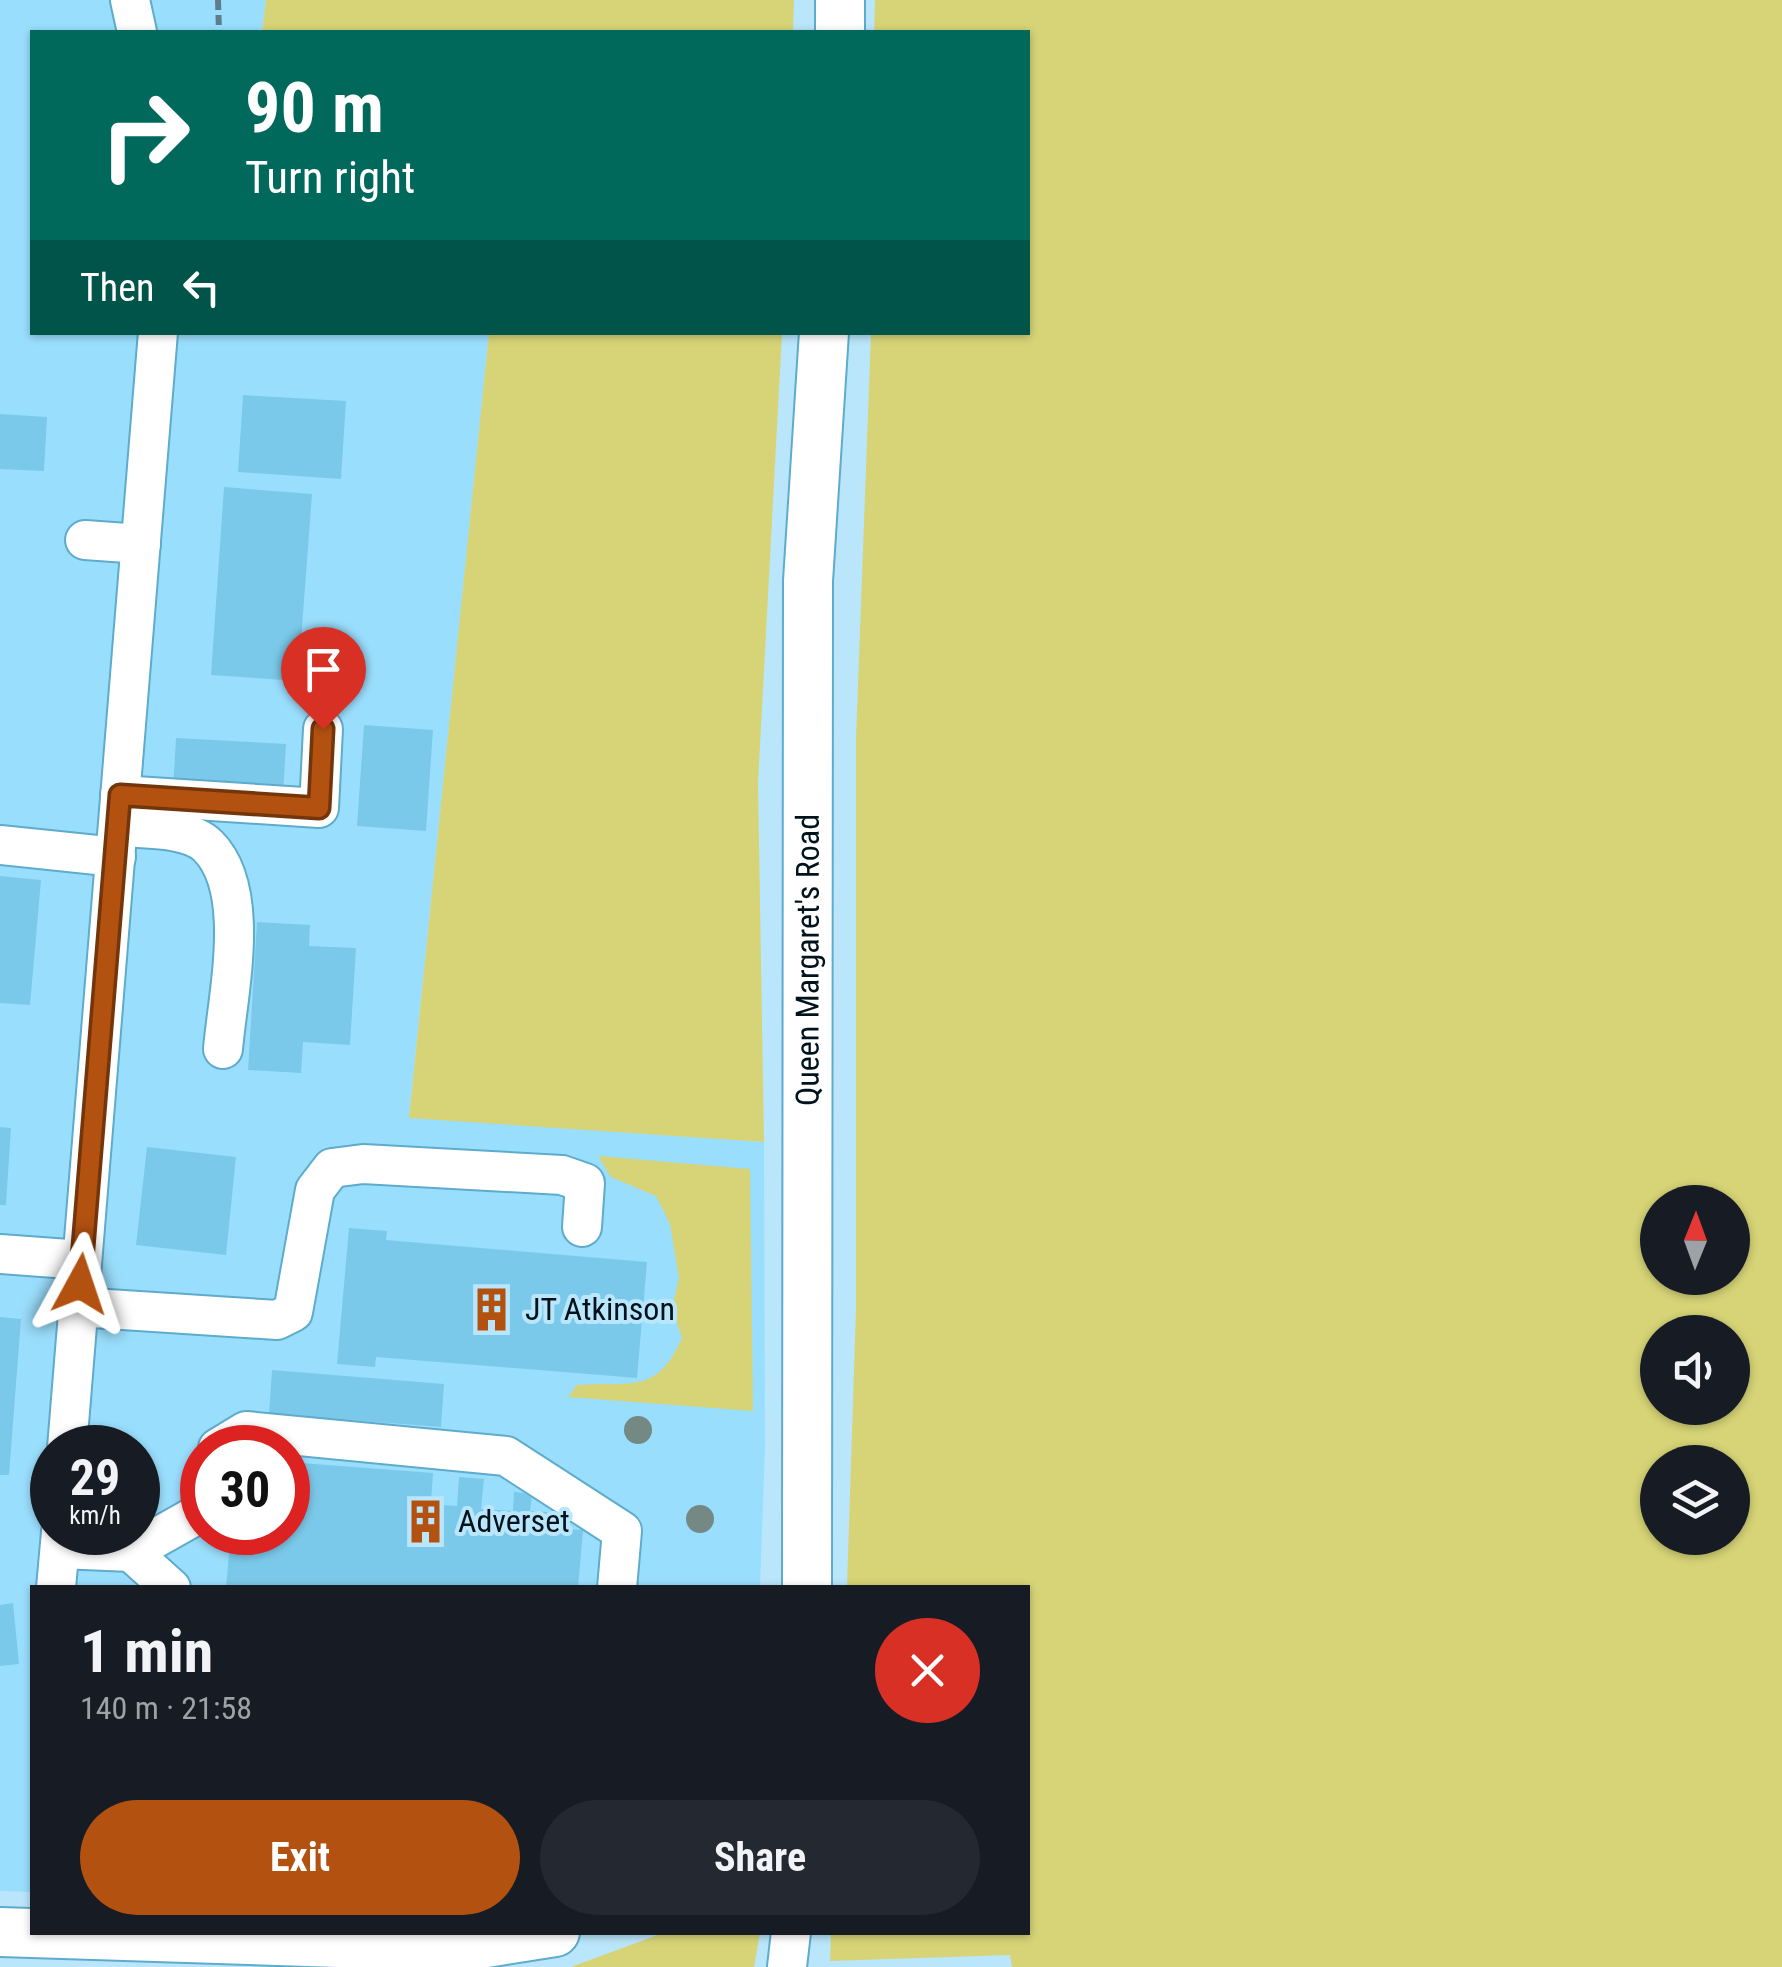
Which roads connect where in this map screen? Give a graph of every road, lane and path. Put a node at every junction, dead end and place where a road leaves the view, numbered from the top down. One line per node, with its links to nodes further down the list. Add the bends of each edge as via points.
1 (130, 0): 4 (street)
2 (218, 0): 5 (path)
3 (840, 0): 6 (main road)
4 (137, 30)
5 (220, 30)
6 (840, 30)
7 (158, 335): 10 (street)
8 (824, 335): 26 (main road, Queen Margaret's Road, via 808,581)
9 (85, 540): 10 (street)
10 (140, 544): 12 (street)
11 (323, 729): 12 (street, via 319,808)
12 (118, 827): 13 (street); 14 (street, via 170,831 207,844 232,882); 17 (street)
13 (0, 845)
14 (223, 1048)
15 (582, 1227): 18 (street, via 586,1184 562,1174 332,1168 314,1190 293,1312 278,1320)
16 (0, 1254): 17 (street)
17 (82, 1260): 18 (street)
18 (78, 1306): 19 (street)
19 (70, 1425)
20 (310, 1437): 25 (street, via 506,1456 622,1531)
21 (60, 1555): 23 (street)
22 (134, 1555): 24 (street)
23 (56, 1585)
24 (169, 1585)
25 (616, 1585)
26 (807, 1585)
27 (0, 1932): 28 (main road)
28 (30, 1933)
29 (85, 1935): 32 (main road)
30 (535, 1935): 32 (main road)
31 (790, 1935): 33 (street)
32 (455, 1948)
33 (787, 1967)

